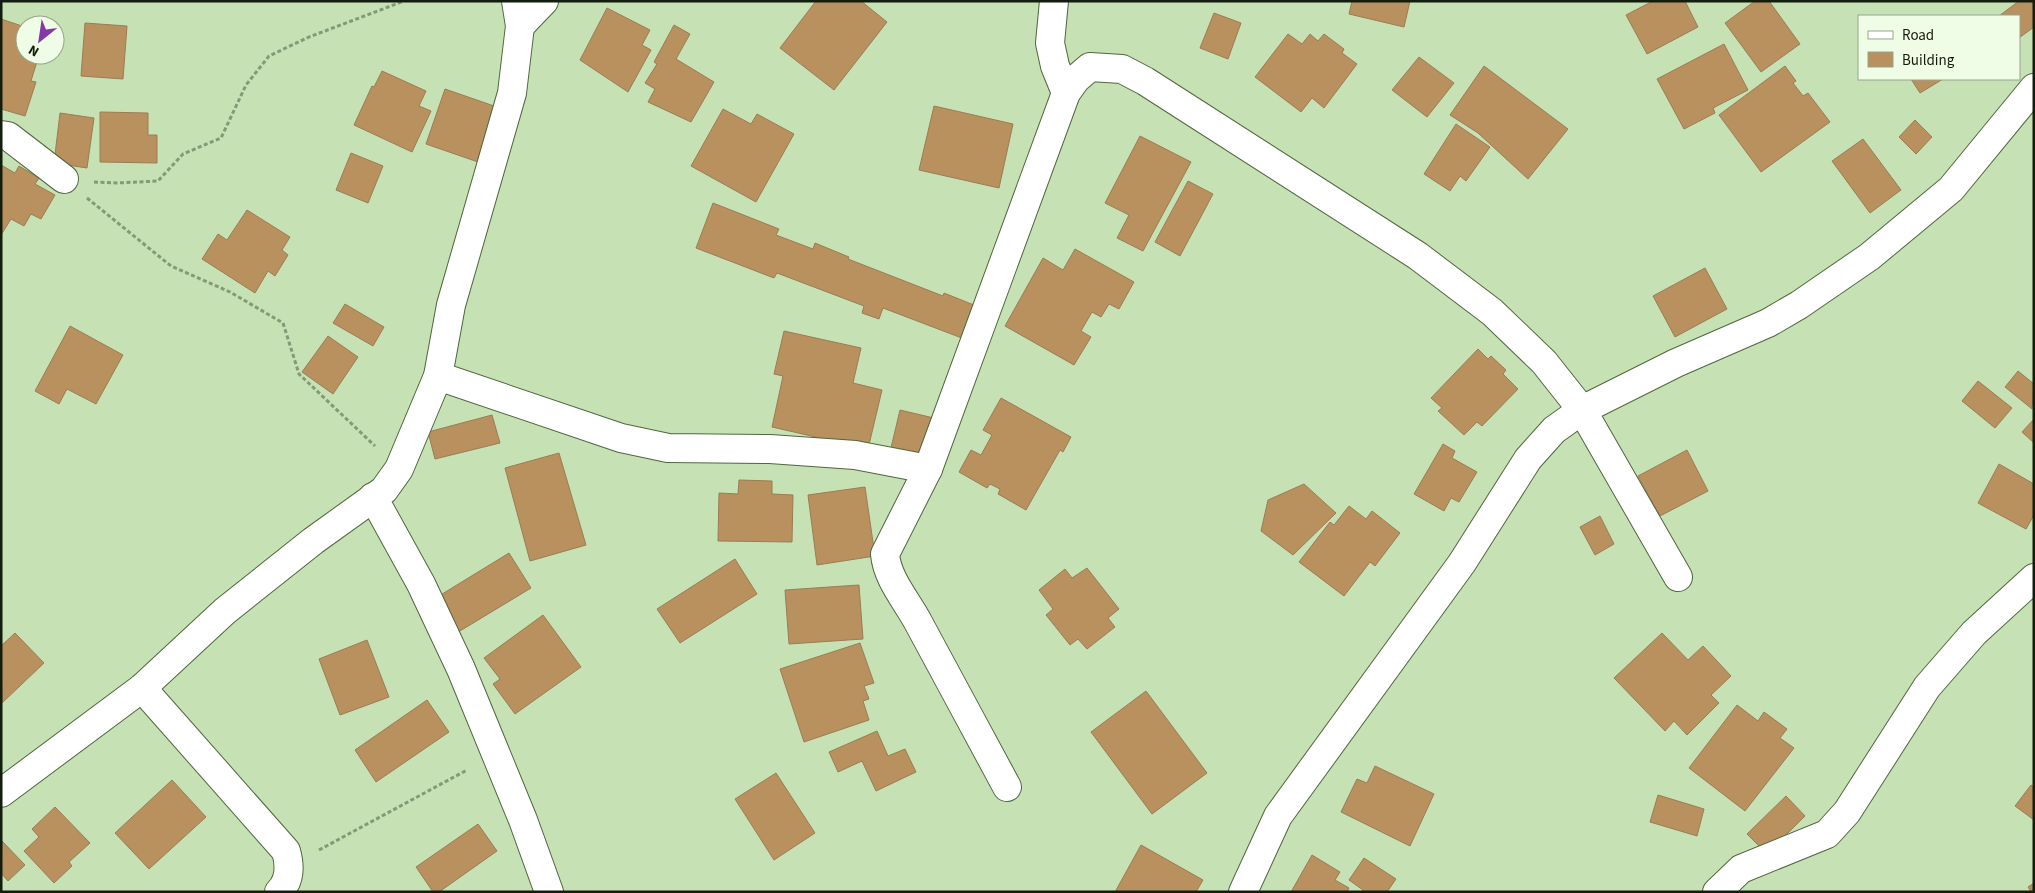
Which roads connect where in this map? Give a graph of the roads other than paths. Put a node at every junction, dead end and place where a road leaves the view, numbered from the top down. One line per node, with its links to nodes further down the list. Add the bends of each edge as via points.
1 (544, 1): 3 (street)
2 (1054, 1): 5 (street, via 1050,43)
3 (518, 13): 8 (street, via 512,93 452,305)
4 (2034, 88): 9 (street, via 1951,189 1869,257 1799,306 1768,323 1676,363)
5 (1066, 94): 9 (street, via 1090,67 1122,69 1145,81 1418,256 1492,312 1544,362); 10 (street)
6 (1, 135): 7 (street, via 8,136)
7 (64, 179)
8 (438, 376): 10 (street, via 621,438 668,448 845,454); 11 (street, via 399,469 384,490)
9 (1582, 410): 12 (street); 19 (street, via 1554,430 1528,459 1462,563 1278,816)
10 (928, 469): 15 (street, via 889,545 886,564)
11 (373, 497): 14 (street, via 225,611); 18 (street, via 425,592 462,669)
12 (1678, 577)
13 (2034, 578): 20 (street, via 1967,640 1926,687 1847,812 1828,834 1741,869)
14 (142, 688): 16 (street); 17 (street, via 286,851 290,866 285,886)
15 (1007, 787)
16 (1, 793)
17 (279, 892)
18 (549, 892)
19 (1243, 892)
20 (1717, 892)

